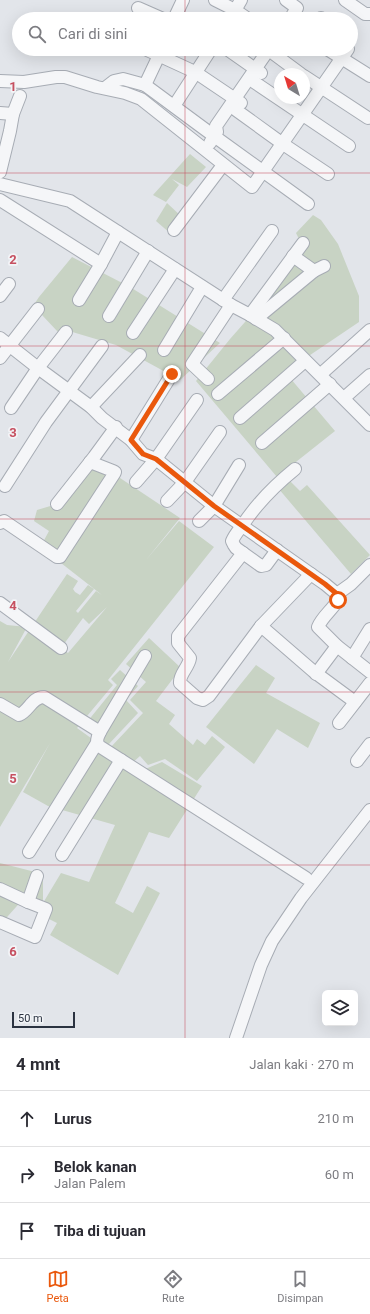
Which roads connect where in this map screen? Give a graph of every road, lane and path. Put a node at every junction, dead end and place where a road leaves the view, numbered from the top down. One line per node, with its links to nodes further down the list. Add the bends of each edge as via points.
1 (183, 0): 8 (street)
2 (215, 0): 6 (street)
3 (286, 0): 9 (street, via 297,8)
4 (345, 0): 10 (street, via 365,14)
5 (138, 8): 7 (street)
6 (235, 10)
7 (147, 12)
8 (177, 12)
9 (294, 12)
10 (370, 13): 11 (street)
11 (370, 23)
12 (158, 56): 26 (street)
13 (167, 56): 21 (street)
14 (206, 56): 21 (street)
15 (235, 56): 22 (street)
16 (270, 56): 22 (street)
17 (279, 56): 20 (street)
18 (343, 56): 28 (street)
19 (354, 56): 23 (street)
20 (294, 68)
21 (195, 72): 30 (street); 31 (street)
22 (257, 75): 30 (street); 34 (street)
23 (370, 76)
24 (310, 80): 28 (street)
25 (0, 81): 27 (street, via 24,82 65,77)
26 (145, 85): 27 (street, via 123,79 114,81); 31 (street)
27 (106, 88): 40 (street, via 141,99)
28 (321, 88): 34 (street); 35 (street)
29 (20, 96): 33 (street)
30 (237, 104): 37 (street, via 216,126); 38 (street)
31 (174, 106): 37 (street)
32 (0, 113): 33 (street)
33 (12, 114): 36 (street)
34 (302, 116): 38 (street); 39 (street)
35 (368, 118)
36 (5, 130): 42 (street)
37 (215, 134): 40 (street); 43 (street)
38 (283, 144): 43 (street); 44 (street)
39 (349, 146)
40 (204, 150): 41 (street)
41 (223, 164): 43 (street, via 252,186); 48 (street)
42 (0, 172)
43 (263, 172): 47 (street)
44 (328, 174)
45 (0, 184): 50 (street, via 70,201)
46 (0, 200): 54 (street)
47 (308, 204)
48 (174, 230)
49 (272, 231): 60 (street)
50 (118, 232): 52 (street); 54 (street)
51 (303, 243): 53 (street)
52 (148, 252): 55 (street); 62 (street)
53 (293, 256): 63 (street); 63 (street, via 319,269)
54 (101, 264): 59 (street)
55 (175, 270): 57 (street); 66 (street)
56 (9, 284): 58 (street)
57 (202, 287): 60 (street); 71 (street)
58 (0, 296)
59 (79, 300)
60 (227, 303): 63 (street); 79 (street, via 192,364)
61 (38, 309): 69 (street)
62 (109, 316)
63 (253, 317): 68 (street)
64 (370, 330): 77 (street)
65 (66, 332): 75 (street)
66 (133, 333)
67 (0, 338): 69 (street)
68 (284, 338): 74 (street); 82 (street)
69 (11, 345): 73 (street); 75 (street)
70 (102, 346): 81 (street)
71 (164, 350)
72 (140, 355): 85 (street)
73 (0, 358)
74 (305, 360): 77 (street); 87 (street)
75 (38, 368): 81 (street); 86 (street)
76 (172, 374): 91 (street)
77 (320, 374): 80 (street)
78 (370, 375): 83 (street)
79 (208, 379)
80 (330, 384): 83 (street); 92 (street)
81 (69, 390): 85 (street); 99 (street)
82 (218, 394)
83 (344, 398): 88 (street)
84 (197, 400): 93 (street)
85 (91, 407): 89 (street)
86 (10, 408)
87 (240, 418)
88 (369, 423)
89 (116, 428): 91 (street); 94 (street)
90 (220, 432): 98 (street)
91 (131, 440): 93 (street, via 143,454)
92 (262, 443)
93 (156, 459): 97 (street); 98 (street)
94 (90, 462): 101 (street); 104 (street, via 115,472 60,557 4,521)
95 (238, 465): 102 (street)
96 (295, 469): 105 (street, via 274,486)
97 (136, 482)
98 (185, 482): 100 (street); 102 (street)
99 (5, 486)
100 (167, 501)
101 (57, 504)
102 (214, 506): 103 (street); 105 (street)
103 (199, 521)
104 (0, 523)
105 (242, 526): 106 (street); 107 (street, via 232,543)
106 (277, 550): 107 (street, via 263,566); 109 (street)
107 (243, 553): 112 (street, via 178,636 178,643 190,658 179,679 180,683 197,698 205,700)
108 (369, 568): 110 (street)
109 (310, 574): 110 (street); 112 (street)
110 (337, 594): 114 (street, via 338,600 318,628)
111 (0, 603): 115 (street)
112 (261, 626): 119 (street)
113 (370, 629): 117 (street)
114 (337, 646): 117 (street); 119 (street)
115 (61, 648)
116 (145, 656): 124 (street)
117 (352, 658): 118 (street)
118 (370, 672)
119 (316, 674): 121 (street)
120 (370, 683): 121 (street)
121 (355, 702): 123 (street)
122 (0, 704): 124 (street, via 19,715 23,714 36,699 44,697)
123 (339, 723)
124 (98, 738): 126 (street, via 99,746); 129 (street)
125 (370, 744): 127 (street)
126 (121, 760): 130 (street); 132 (street)
127 (357, 761)
128 (370, 810): 136 (street, via 301,898 272,941)
129 (29, 852)
130 (62, 855)
131 (36, 876): 134 (street)
132 (306, 878)
133 (0, 889): 134 (street)
134 (28, 902): 135 (street, via 46,909 35,937)
135 (0, 922)
136 (236, 1038)

